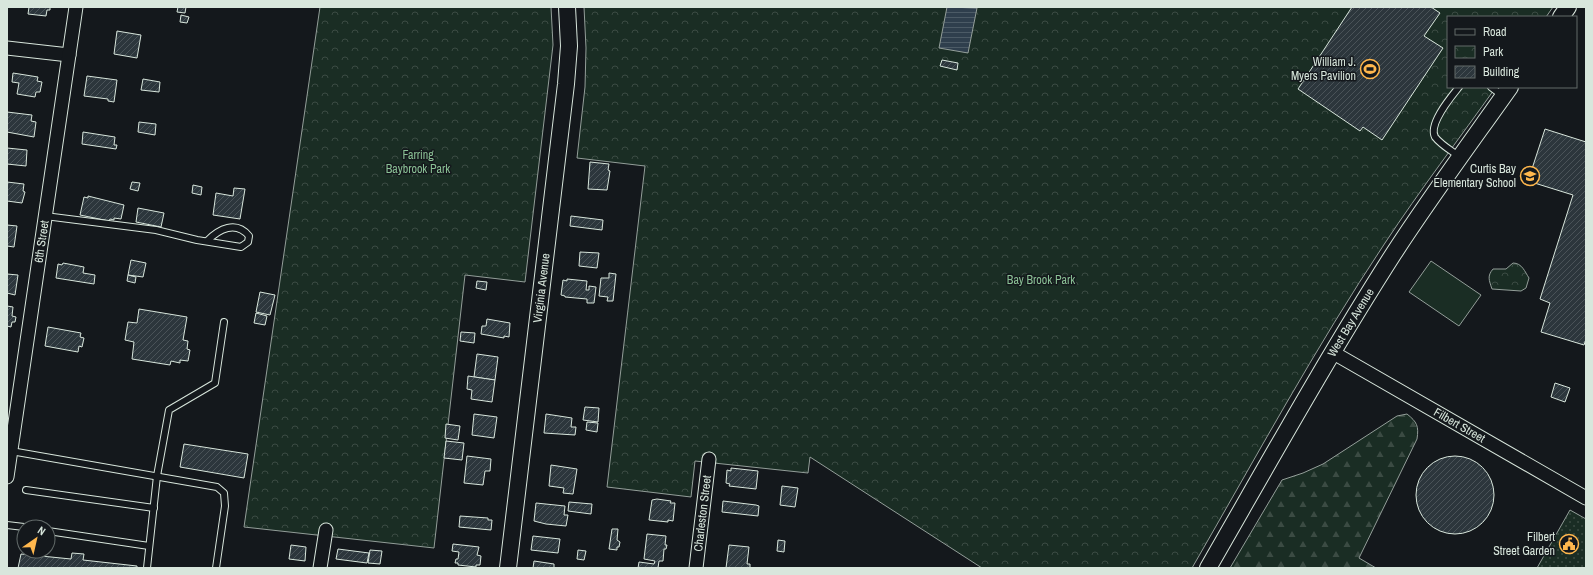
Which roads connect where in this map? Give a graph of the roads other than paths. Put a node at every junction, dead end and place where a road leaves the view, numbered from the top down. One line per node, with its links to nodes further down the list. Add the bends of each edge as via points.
1 (76, 7): 6 (street, 6th Street)
2 (567, 7): 27 (street, Virginia Avenue, via 569,46 566,92)
3 (1568, 7): 4 (street)
4 (1562, 16)
5 (7, 48): 6 (street)
6 (69, 55): 10 (street, 6th Street)
7 (1458, 88): 9 (lane, via 1437,118 1434,135)
8 (1502, 90): 9 (street, West Bay Avenue)
9 (1460, 157): 13 (street, West Bay Avenue, via 1395,252)
10 (45, 216): 11 (lane, via 156,230); 14 (street, 6th Street)
11 (207, 241): 11 (lane, via 241,247 248,242 249,236 240,229 229,228 221,229)
12 (224, 322): 16 (lane, via 215,383 169,410)
13 (1332, 352): 19 (street, Filbert Street); 29 (street, West Bay Avenue)
14 (11, 451): 16 (lane); 17 (street, 6th Street)
15 (709, 459): 28 (street, Charleston Street)
16 (157, 476): 20 (lane); 25 (lane, via 217,487 224,493 225,506)
17 (7, 477)
18 (26, 490): 20 (lane)
19 (1586, 498)
20 (154, 508): 23 (lane)
21 (326, 530): 26 (street)
22 (56, 532): 23 (lane)
23 (149, 546): 24 (lane)
24 (147, 568)
25 (216, 568)
26 (320, 568)
27 (508, 568)
28 (696, 568)
29 (1208, 568)

